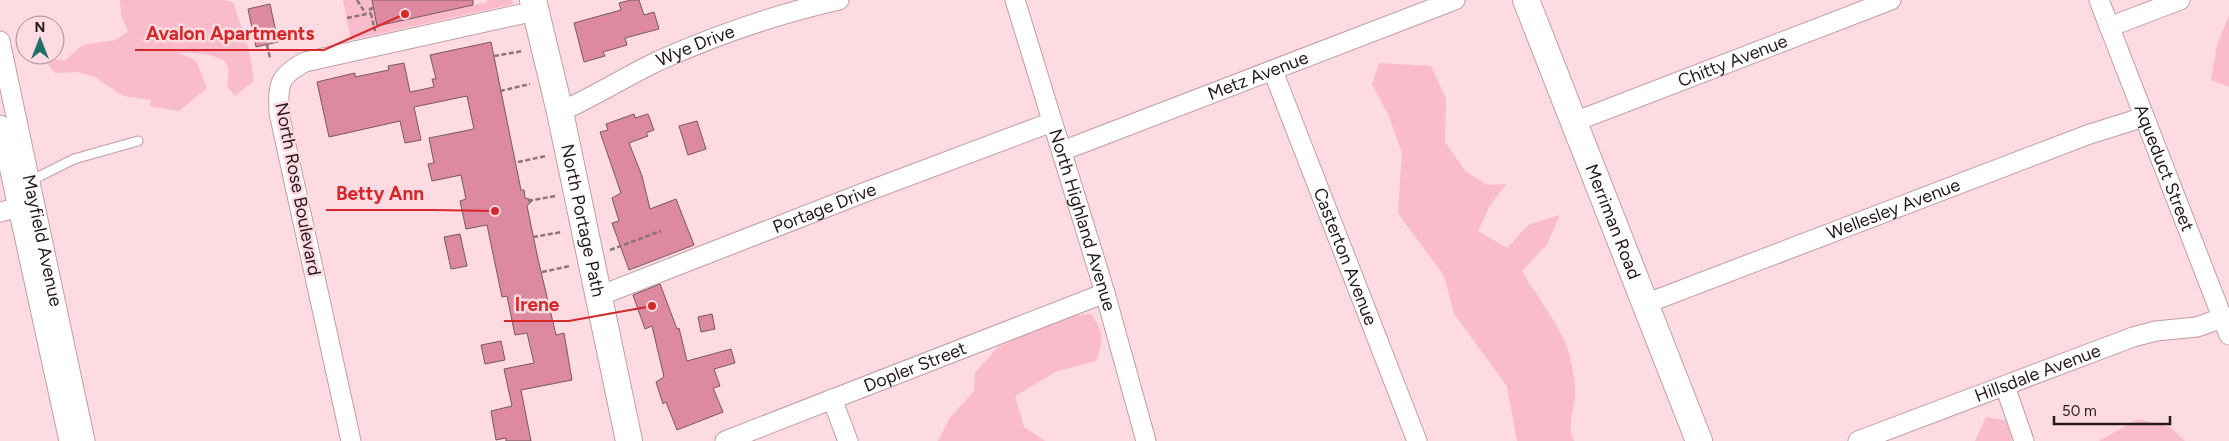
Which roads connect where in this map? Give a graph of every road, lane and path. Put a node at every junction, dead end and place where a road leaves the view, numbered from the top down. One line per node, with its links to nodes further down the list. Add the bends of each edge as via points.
1 (357, 0): 12 (path)
2 (839, 0): 24 (street, Wye Drive, via 789,11 719,37 658,62)
3 (1015, 0): 26 (street, North Highland Avenue)
4 (1455, 0): 21 (street, Metz Avenue)
5 (1526, 0): 27 (main road, Merriman Road)
6 (1891, 0): 27 (street, Chitty Avenue)
7 (2099, 0): 14 (street, Aqueduct Street)
8 (2180, 0): 14 (street)
9 (534, 5): 24 (main road, North Portage Path); 53 (street, North Rose Boulevard, via 305,62 283,77 278,90 279,113)
10 (373, 8): 11 (path, via 370,8)
11 (371, 13): 12 (path); 15 (path)
12 (366, 14): 13 (path)
13 (347, 18)
14 (2109, 27): 25 (street, Aqueduct Street)
15 (376, 34)
16 (0, 40): 33 (street, Mayfield Avenue)
17 (267, 45): 20 (path)
18 (523, 50): 19 (path)
19 (494, 56)
20 (270, 58)
21 (1273, 71): 30 (street, Metz Avenue); 58 (street, Casterton Avenue)
22 (530, 84): 23 (path)
23 (500, 91)
24 (560, 112): 45 (main road, North Portage Path)
25 (2144, 117): 46 (street, Wellesley Avenue); 47 (street, Aqueduct Street)
26 (1052, 122): 30 (street, North Highland Avenue); 45 (street, Portage Drive)
27 (1574, 122): 46 (main road, Merriman Road)
28 (0, 125): 36 (street, Mayfield Avenue)
29 (138, 141): 33 (lane, via 74,159)
30 (1062, 152): 44 (street, North Highland Avenue)
31 (546, 156): 32 (path)
32 (518, 162)
33 (30, 181): 36 (street, Mayfield Avenue)
34 (555, 196): 35 (path)
35 (528, 201)
36 (27, 206): 37 (street); 48 (street, Mayfield Avenue)
37 (0, 212)
38 (661, 231): 41 (path)
39 (562, 232): 40 (path)
40 (533, 238)
41 (606, 251)
42 (570, 266): 43 (path)
43 (542, 272)
44 (1105, 292): 50 (street, Dopler Street); 57 (street, North Highland Avenue)
45 (598, 296): 54 (main road, North Portage Path)
46 (1645, 304): 59 (main road, Merriman Road)
47 (2226, 327): 49 (street, Hillsdale Avenue, via 2156,331 2133,337)
48 (60, 363): 51 (street, Mayfield Avenue); 52 (street, Mayfield Avenue)
49 (2005, 386): 60 (street, Hillsdale Avenue); 61 (street)
50 (832, 399): 55 (street, Dopler Street); 56 (street)
51 (68, 441)
52 (85, 441)
53 (351, 441)
54 (630, 441)
55 (725, 441)
56 (848, 441)
57 (1146, 441)
58 (1417, 441)
59 (1699, 441)
60 (1858, 441)
61 (2024, 441)

